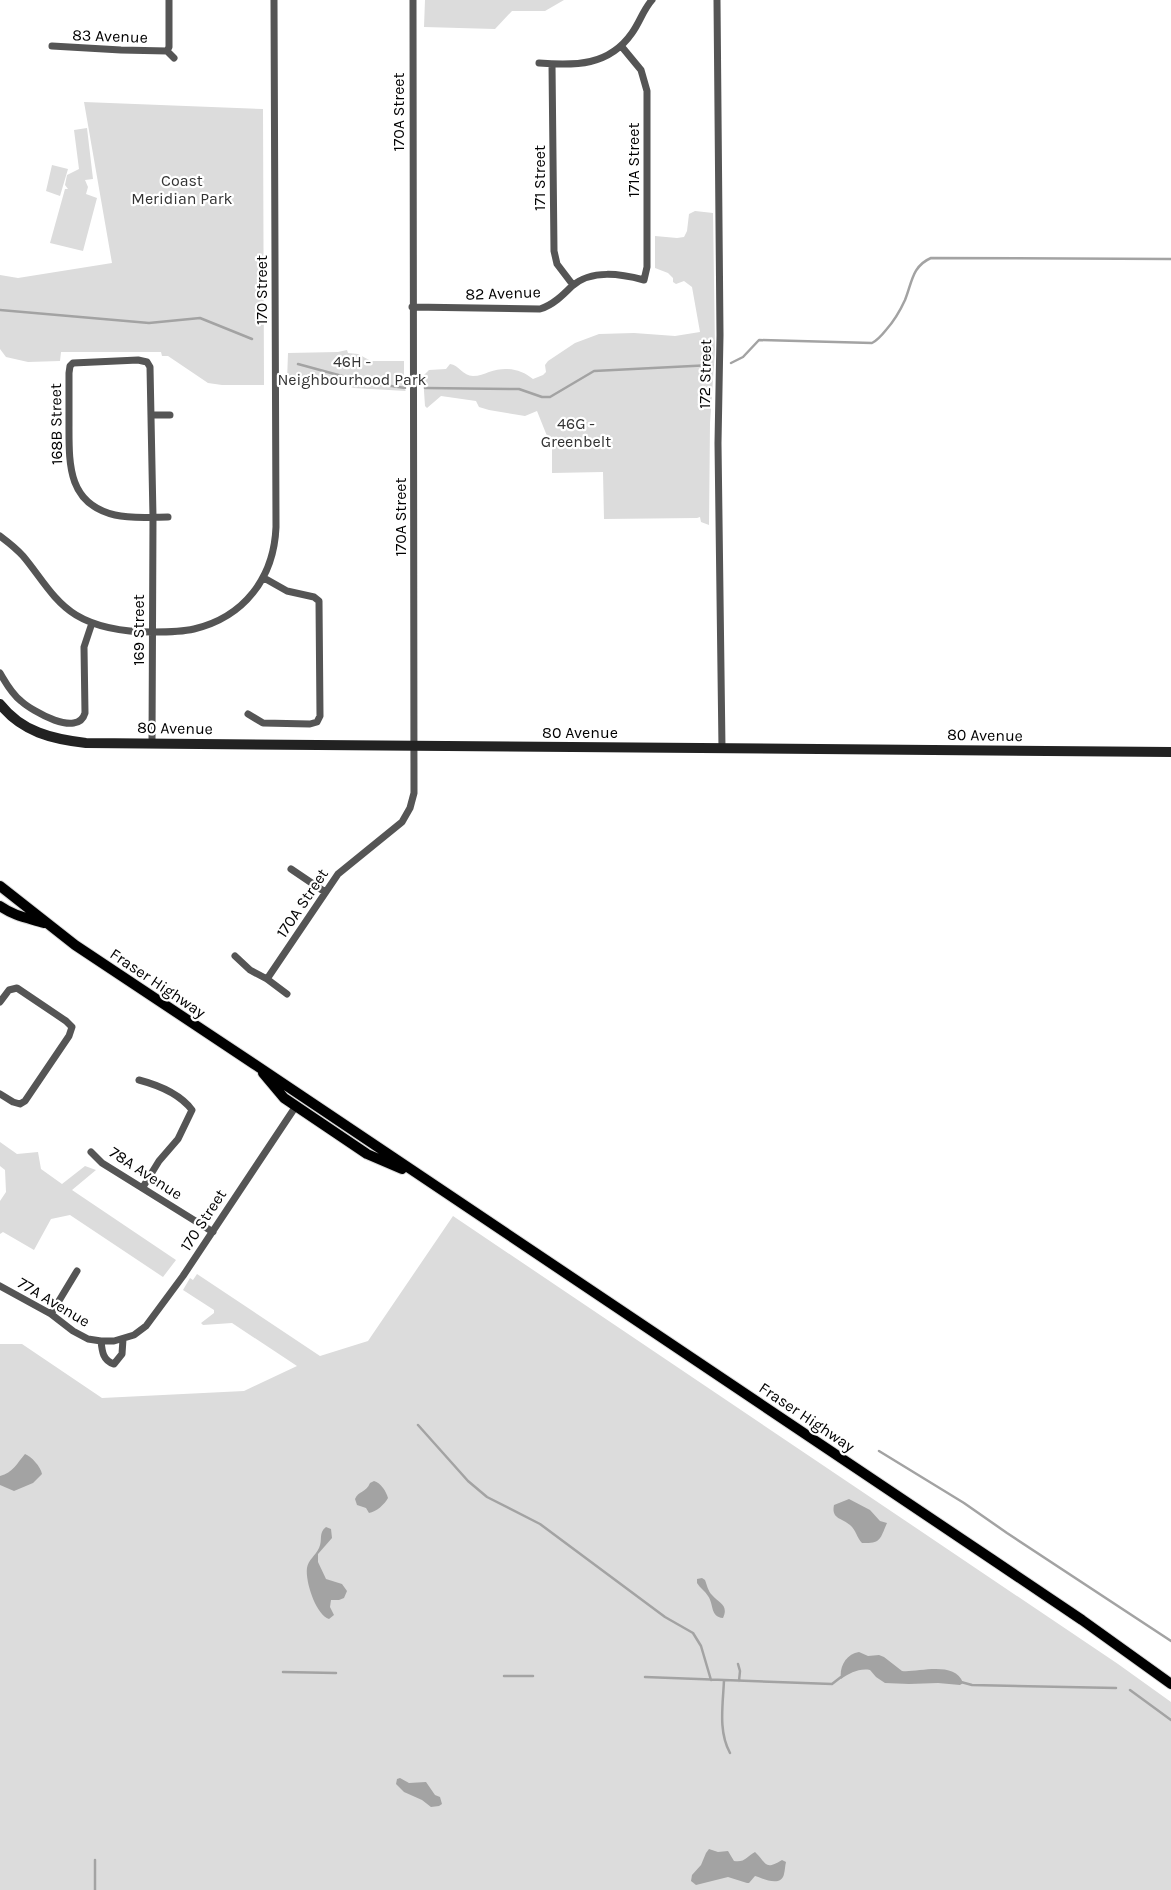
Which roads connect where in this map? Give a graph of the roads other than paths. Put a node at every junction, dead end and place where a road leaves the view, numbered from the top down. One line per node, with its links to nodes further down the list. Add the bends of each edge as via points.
1 (169, 0): 8 (street)
2 (274, 0): 21 (street, 170 Street, via 276,527 273,552)
3 (413, 0): 14 (street, 170A Street)
4 (652, 0): 7 (street)
5 (718, 0): 29 (street, 172 Street)
6 (52, 46): 8 (street, 83 Avenue)
7 (622, 47): 11 (street, via 591,62); 12 (street, 171A Street, via 641,70 647,91 647,267)
8 (168, 50): 9 (street)
9 (174, 58)
10 (539, 63): 11 (street)
11 (552, 64): 13 (street, 171 Street, via 554,251 557,264)
12 (644, 280): 13 (street, 82 Avenue, via 596,275)
13 (573, 285): 14 (street, 82 Avenue, via 552,303 540,308)
14 (412, 307): 28 (street, 170A Street)
15 (72, 364): 16 (street, 169 Street, via 80,361 138,360 148,364); 18 (street, 168B Street, via 68,373 69,458 76,485 87,500 103,511 122,516)
16 (152, 415): 17 (street); 18 (street, 169 Street)
17 (170, 415)
18 (153, 517): 19 (street); 23 (street, 169 Street)
19 (168, 517)
20 (0, 536): 22 (street, 170 Street, via 22,555 64,606)
21 (264, 578): 23 (street, 170 Street, via 235,610 213,623 187,630); 26 (street, via 287,591 319,601 320,709 318,721 310,724 263,723)
22 (92, 623): 23 (street, 170 Street, via 114,630); 24 (street, via 84,647 84,713 79,722 52,720 30,708 10,691)
23 (152, 632): 27 (street, 169 Street)
24 (0, 673)
25 (0, 704): 27 (main road, 80 Avenue, via 20,723 53,738 86,743)
26 (248, 714)
27 (152, 742): 28 (main road, 80 Avenue)
28 (415, 745): 29 (main road, 80 Avenue); 33 (street, 170A Street, via 414,793 408,813 393,830 340,872)
29 (722, 748): 30 (main road, 80 Avenue)
30 (1171, 752)
31 (291, 869): 33 (street)
32 (0, 886): 35 (main road, Fraser Highway)
33 (326, 892): 37 (street, 170A Street)
34 (0, 906): 35 (main road, Fraser Highway, via 22,918)
35 (48, 924): 40 (main road, Fraser Highway, via 137,988)
36 (235, 956): 37 (street, via 250,970)
37 (267, 979): 38 (street)
38 (287, 994)
39 (0, 1002): 42 (street, via 7,992 17,988 72,1028 20,1104)
40 (254, 1064): 43 (main road, Fraser Highway, via 284,1098); 45 (main road, Fraser Highway)
41 (139, 1080): 48 (street, via 168,1091 186,1102 192,1110 180,1136)
42 (0, 1094)
43 (296, 1106): 44 (main road, Fraser Highway); 49 (street, 170 Street)
44 (328, 1128): 45 (main road, via 359,1141); 47 (main road, Fraser Highway, via 367,1154)
45 (366, 1139): 47 (main road, Fraser Highway)
46 (91, 1152): 48 (street, 78A Avenue, via 102,1163)
47 (423, 1178): 55 (main road, Fraser Highway, via 1050,1598)
48 (143, 1187): 49 (street, 78A Avenue)
49 (213, 1232): 53 (street, 170 Street, via 146,1326)
50 (77, 1271): 52 (street)
51 (0, 1286): 52 (street, 77A Avenue)
52 (51, 1314): 54 (street, 77A Avenue, via 80,1335)
53 (123, 1339): 54 (street, 77A Avenue); 54 (street, via 122,1354 114,1364 104,1358)
54 (101, 1341)
55 (1171, 1684)

